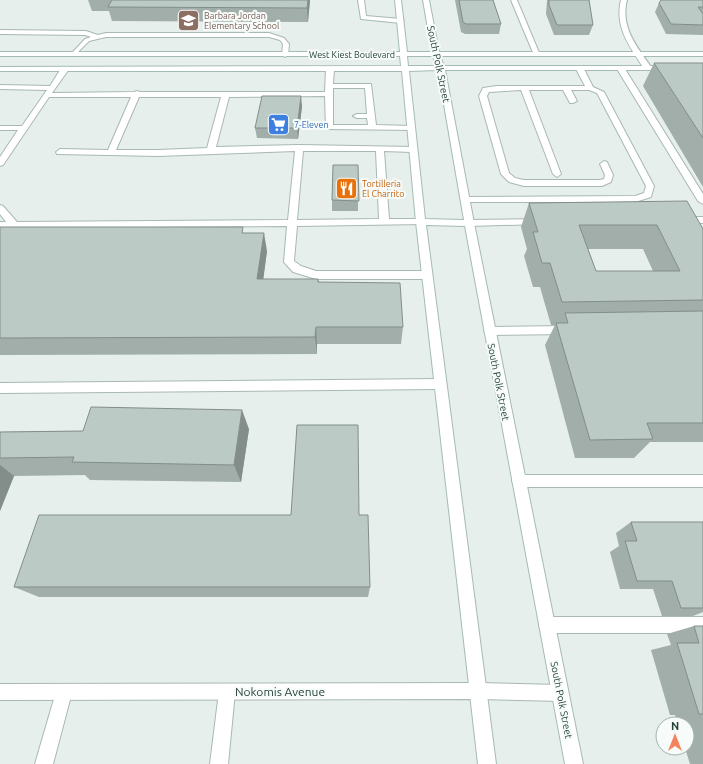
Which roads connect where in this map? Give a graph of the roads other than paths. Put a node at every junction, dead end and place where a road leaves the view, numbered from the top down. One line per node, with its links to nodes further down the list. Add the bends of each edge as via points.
1 (361, 0): 6 (main road, via 363,18)
2 (398, 0): 6 (main road)
3 (426, 0): 15 (main road, South Polk Street)
4 (514, 0): 16 (main road)
5 (624, 0): 11 (main road, via 621,14 624,27)
6 (400, 21): 14 (main road)
7 (0, 32): 8 (main road, via 86,33)
8 (95, 36): 10 (main road); 13 (main road, via 269,36 282,39 286,44)
9 (0, 54): 10 (main road, West Kiest Boulevard)
10 (74, 54): 13 (main road, West Kiest Boulevard); 20 (main road)
11 (639, 54): 12 (main road, West Kiest Boulevard); 16 (main road, West Kiest Boulevard); 17 (main road)
12 (703, 54)
13 (285, 55): 14 (main road, West Kiest Boulevard)
14 (404, 55): 15 (main road, West Kiest Boulevard); 22 (main road)
15 (436, 55): 16 (main road, West Kiest Boulevard); 23 (main road, South Polk Street)
16 (537, 55)
17 (648, 68): 18 (main road, West Kiest Boulevard); 25 (main road, West Kiest Boulevard)
18 (680, 68)
19 (0, 69): 20 (main road, West Kiest Boulevard)
20 (65, 69): 21 (main road, West Kiest Boulevard); 30 (main road)
21 (330, 69): 22 (main road, West Kiest Boulevard); 33 (main road)
22 (404, 69): 23 (main road, West Kiest Boulevard); 43 (main road)
23 (441, 69): 24 (main road, West Kiest Boulevard); 54 (main road, South Polk Street)
24 (580, 69): 25 (main road, West Kiest Boulevard); 29 (main road)
25 (621, 69): 55 (main road)
26 (0, 87): 30 (main road)
27 (524, 88): 28 (main road); 52 (main road, via 486,90 483,96 505,174 512,180 524,183 602,183 608,180 609,175); 53 (main road)
28 (566, 88): 29 (main road); 35 (main road)
29 (590, 88): 54 (main road, via 600,92 650,186 648,195 635,199)
30 (50, 91): 31 (main road); 42 (main road)
31 (137, 93): 32 (main road); 50 (main road)
32 (226, 93): 33 (main road); 48 (main road)
33 (329, 94): 34 (main road); 36 (main road); 39 (main road, via 368,86 366,102)
34 (339, 101)
35 (573, 101)
36 (329, 116): 37 (main road); 44 (main road)
37 (338, 116)
38 (357, 116): 39 (main road)
39 (371, 116): 40 (main road)
40 (372, 127): 43 (main road); 44 (main road)
41 (0, 128): 42 (main road)
42 (24, 128): 51 (main road)
43 (410, 128): 47 (main road)
44 (328, 138): 45 (main road); 46 (main road)
45 (300, 148): 48 (main road); 62 (main road)
46 (380, 149): 47 (main road); 59 (main road)
47 (412, 149): 60 (main road)
48 (211, 150): 50 (main road)
49 (60, 152): 50 (main road)
50 (111, 152)
51 (0, 162)
52 (604, 164)
53 (557, 174)
54 (465, 200): 63 (main road, South Polk Street)
55 (703, 201)
56 (0, 208): 65 (main road)
57 (672, 220): 58 (main road)
58 (703, 220)
59 (384, 222): 60 (main road); 62 (main road)
60 (421, 222): 63 (main road); 66 (main road)
61 (545, 222): 63 (main road)
62 (292, 223): 65 (main road); 66 (main road, via 289,262 297,269 316,275)
63 (469, 223): 68 (main road, South Polk Street)
64 (0, 225): 65 (main road)
65 (14, 225)
66 (427, 275): 69 (main road)
67 (578, 330): 68 (main road)
68 (490, 331): 71 (main road, South Polk Street)
69 (440, 384): 70 (main road); 75 (main road)
70 (0, 388)
71 (519, 481): 72 (main road); 73 (main road, South Polk Street)
72 (703, 481)
73 (547, 625): 74 (main road); 79 (main road, South Polk Street)
74 (703, 625)
75 (478, 691): 78 (main road, Nokomis Avenue); 79 (main road, Nokomis Avenue); 82 (main road)
76 (0, 692): 77 (main road, Nokomis Avenue)
77 (64, 692): 78 (main road, Nokomis Avenue); 80 (main road)
78 (227, 692): 81 (main road)
79 (560, 693): 83 (main road, South Polk Street)
80 (44, 764)
81 (219, 764)
82 (486, 764)
83 (574, 764)

